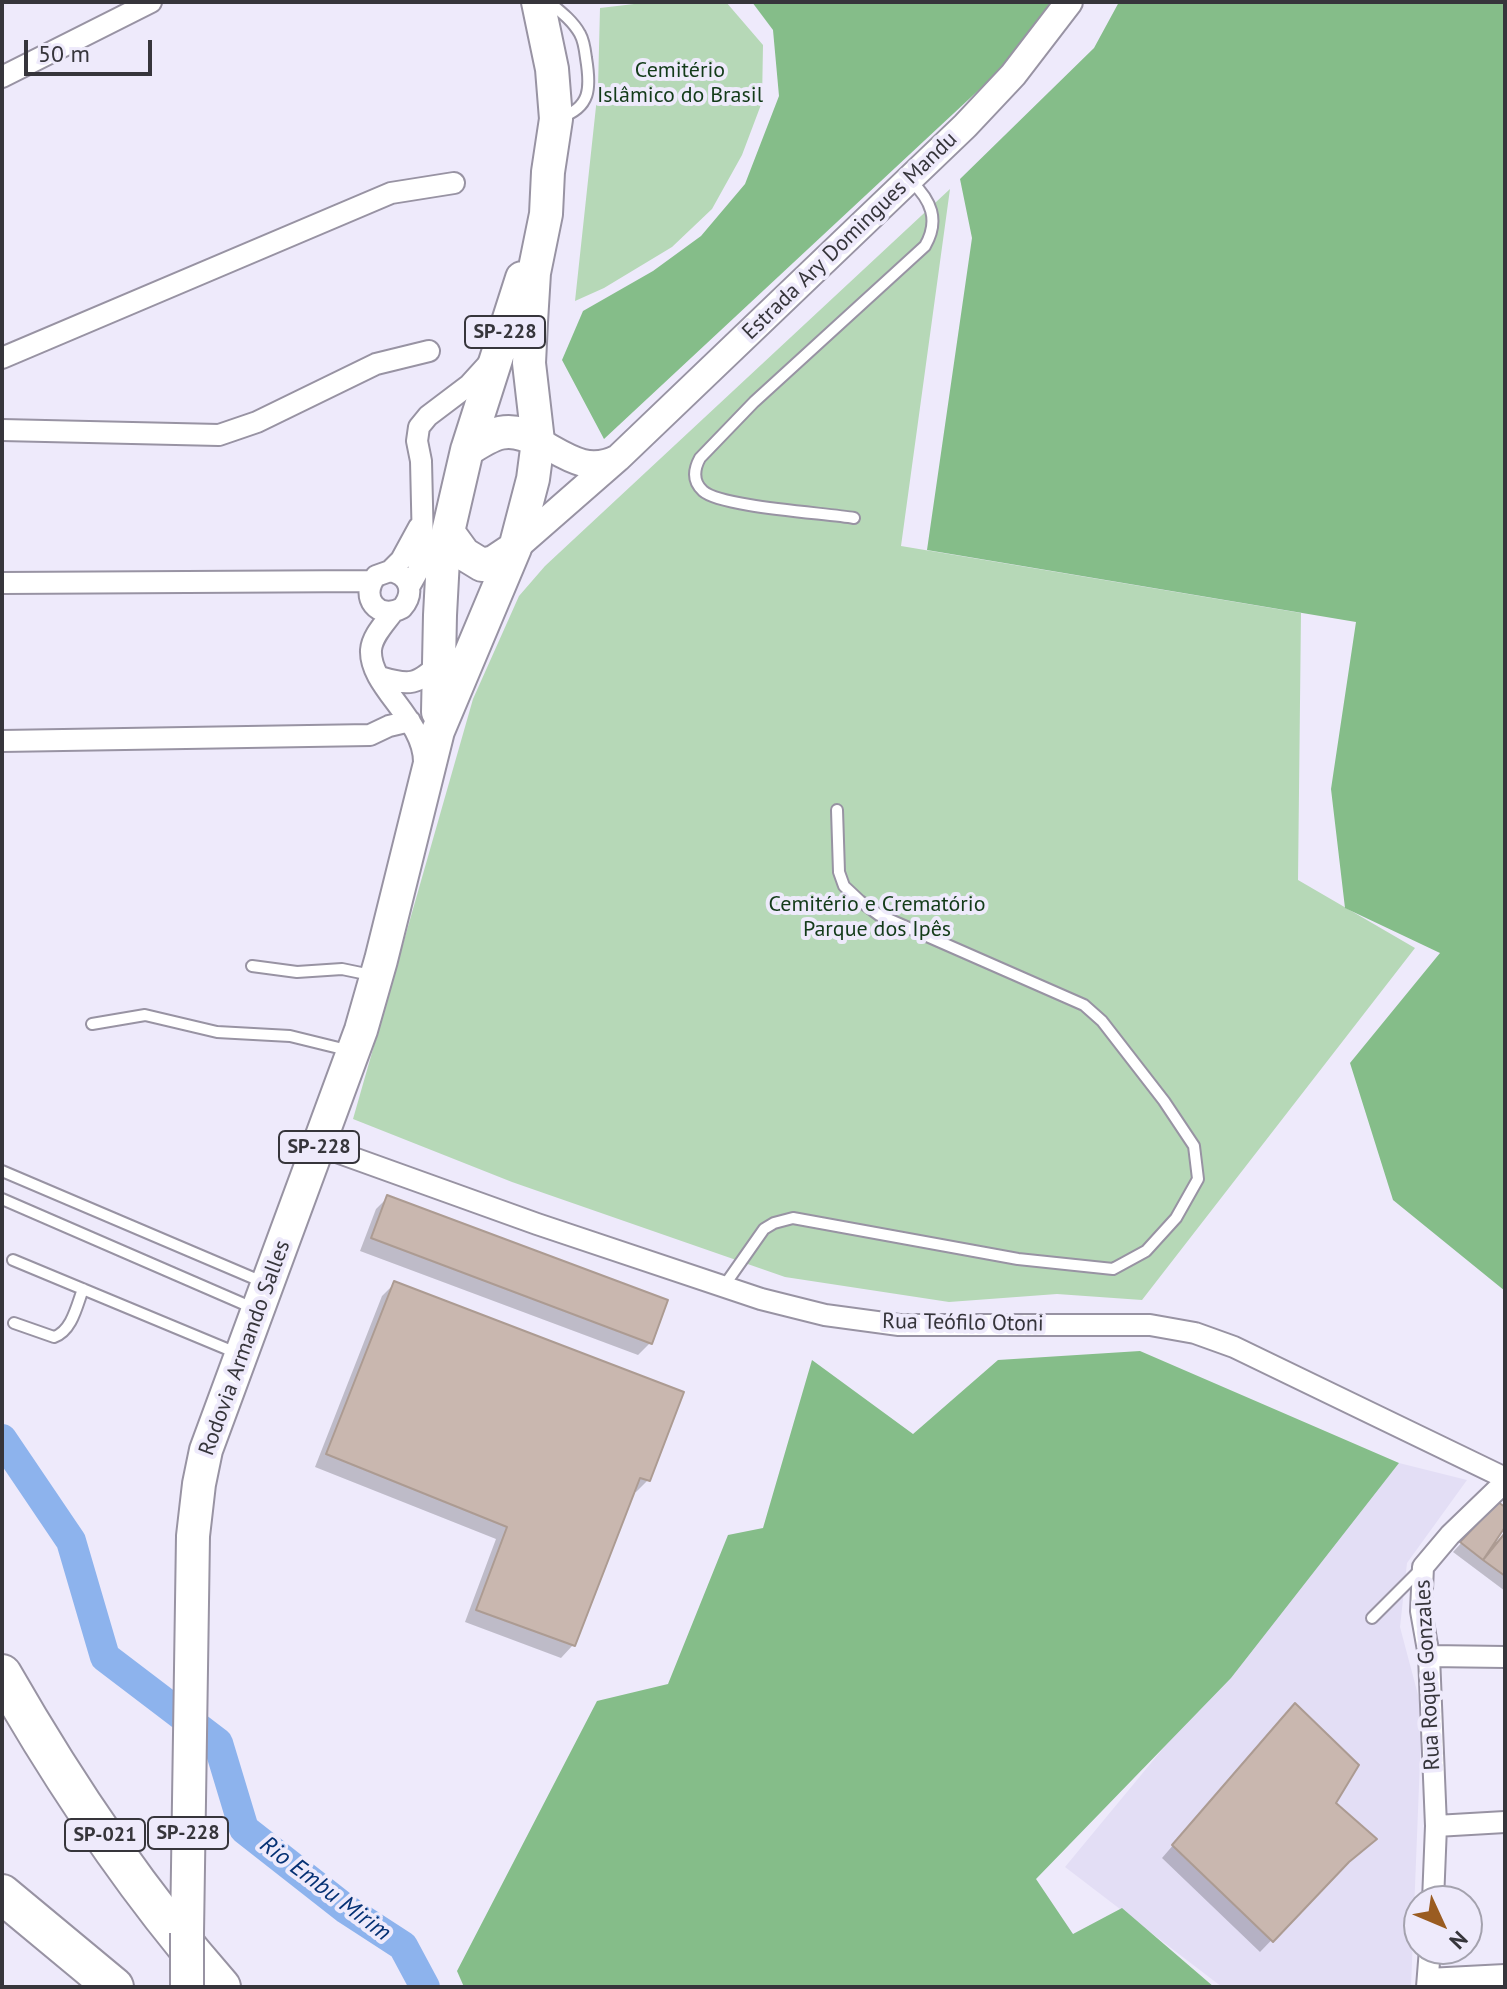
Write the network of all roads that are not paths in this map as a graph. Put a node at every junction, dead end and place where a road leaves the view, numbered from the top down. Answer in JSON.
{"nodes":[{"id":1,"x":151,"y":2,"type":"edge"},
{"id":2,"x":538,"y":2,"type":"edge"},
{"id":3,"x":549,"y":2,"type":"edge"},
{"id":4,"x":1069,"y":2,"type":"edge"},
{"id":5,"x":2,"y":77,"type":"edge"},
{"id":6,"x":556,"y":119,"type":"junction"},
{"id":7,"x":910,"y":180,"type":"junction"},
{"id":8,"x":454,"y":183,"type":"dead end"},
{"id":9,"x":546,"y":214,"type":"junction"},
{"id":10,"x":429,"y":351,"type":"dead end"},
{"id":11,"x":497,"y":354,"type":"junction"},
{"id":12,"x":2,"y":358,"type":"edge"},
{"id":13,"x":446,"y":404,"type":"junction"},
{"id":14,"x":2,"y":430,"type":"edge"},
{"id":15,"x":471,"y":436,"type":"junction"},
{"id":16,"x":538,"y":441,"type":"junction"},
{"id":17,"x":618,"y":458,"type":"junction"},
{"id":18,"x":854,"y":518,"type":"dead end"},
{"id":19,"x":434,"y":528,"type":"junction"},
{"id":20,"x":515,"y":548,"type":"junction"},
{"id":21,"x":390,"y":571,"type":"junction"},
{"id":22,"x":371,"y":581,"type":"junction"},
{"id":23,"x":2,"y":583,"type":"edge"},
{"id":24,"x":409,"y":587,"type":"junction"},
{"id":25,"x":384,"y":610,"type":"junction"},
{"id":26,"x":440,"y":663,"type":"junction"},
{"id":27,"x":380,"y":677,"type":"junction"},
{"id":28,"x":424,"y":726,"type":"junction"},
{"id":29,"x":370,"y":735,"type":"junction"},
{"id":30,"x":2,"y":741,"type":"edge"},
{"id":31,"x":837,"y":810,"type":"dead end"},
{"id":32,"x":252,"y":966,"type":"dead end"},
{"id":33,"x":376,"y":976,"type":"junction"},
{"id":34,"x":92,"y":1024,"type":"dead end"},
{"id":35,"x":353,"y":1051,"type":"junction"},
{"id":36,"x":320,"y":1146,"type":"junction"},
{"id":37,"x":2,"y":1171,"type":"edge"},
{"id":38,"x":2,"y":1199,"type":"edge"},
{"id":39,"x":13,"y":1260,"type":"dead end"},
{"id":40,"x":724,"y":1286,"type":"junction"},
{"id":41,"x":83,"y":1289,"type":"junction"},
{"id":42,"x":262,"y":1297,"type":"junction"},
{"id":43,"x":14,"y":1323,"type":"dead end"},
{"id":44,"x":240,"y":1355,"type":"junction"},
{"id":45,"x":1505,"y":1480,"type":"edge"},
{"id":46,"x":1423,"y":1567,"type":"junction"},
{"id":47,"x":1372,"y":1618,"type":"dead end"},
{"id":48,"x":1429,"y":1656,"type":"junction"},
{"id":49,"x":1505,"y":1657,"type":"edge"},
{"id":50,"x":2,"y":1674,"type":"edge"},
{"id":51,"x":1505,"y":1822,"type":"edge"},
{"id":52,"x":1436,"y":1826,"type":"junction"},
{"id":53,"x":1434,"y":1885,"type":"edge"},
{"id":54,"x":2,"y":1894,"type":"edge"},
{"id":55,"x":1505,"y":1975,"type":"edge"},
{"id":56,"x":1428,"y":1983,"type":"edge"},
{"id":57,"x":114,"y":1987,"type":"edge"},
{"id":58,"x":187,"y":1987,"type":"edge"},
{"id":59,"x":221,"y":1987,"type":"edge"}],
"edges":[{"from":1,"to":5,"type":"street"},
{"from":2,"to":6,"type":"main road","name":"Rodovia Armando Salles","number":"SP-228"},
{"from":3,"to":6,"type":"lane"},
{"from":4,"to":7,"type":"street","name":"Estrada Ary Domingues Mandu"},
{"from":6,"to":9,"type":"main road","name":"Rodovia Armando Salles","number":"SP-228"},
{"from":7,"to":17,"type":"street","name":"Estrada Ary Domingues Mandu"},
{"from":7,"to":18,"type":"lane"},
{"from":8,"to":12,"type":"street"},
{"from":9,"to":11,"type":"main road","name":"Rodovia Armando Salles","number":"SP-228"},
{"from":9,"to":16,"type":"main road","name":"Rodovia Armando Salles","number":"SP-228"},
{"from":10,"to":14,"type":"street"},
{"from":11,"to":13,"type":"street"},
{"from":11,"to":15,"type":"main road","name":"Rodovia Armando Salles","number":"SP-228"},
{"from":13,"to":15,"type":"street"},
{"from":13,"to":19,"type":"street"},
{"from":15,"to":16,"type":"main road"},
{"from":15,"to":19,"type":"main road","name":"Rodovia Armando Salles","number":"SP-228"},
{"from":16,"to":17,"type":"street"},
{"from":16,"to":20,"type":"main road","name":"Rodovia Armando Salles","number":"SP-228"},
{"from":17,"to":20,"type":"street","name":"Estrada Ary Domingues Mandu"},
{"from":19,"to":20,"type":"main road"},
{"from":19,"to":21,"type":"street"},
{"from":19,"to":24,"type":"street"},
{"from":19,"to":26,"type":"main road","name":"Rodovia Armando Salles","number":"SP-228"},
{"from":20,"to":28,"type":"main road","name":"Rodovia Armando Salles","number":"SP-228"},
{"from":21,"to":22,"type":"street"},
{"from":21,"to":24,"type":"street"},
{"from":22,"to":23,"type":"street"},
{"from":22,"to":25,"type":"street"},
{"from":24,"to":25,"type":"street"},
{"from":25,"to":27,"type":"street"},
{"from":26,"to":27,"type":"street"},
{"from":26,"to":28,"type":"main road","name":"Rodovia Armando Salles","number":"SP-228"},
{"from":27,"to":28,"type":"street"},
{"from":27,"to":29,"type":"street"},
{"from":28,"to":29,"type":"street"},
{"from":28,"to":33,"type":"main road","name":"Rodovia Armando Salles","number":"SP-228"},
{"from":29,"to":30,"type":"street"},
{"from":31,"to":40,"type":"lane"},
{"from":32,"to":33,"type":"lane"},
{"from":33,"to":35,"type":"main road","name":"Rodovia Armando Salles","number":"SP-228"},
{"from":34,"to":35,"type":"lane"},
{"from":35,"to":36,"type":"main road","name":"Rodovia Armando Salles","number":"SP-228"},
{"from":36,"to":40,"type":"street","name":"Rua Teófilo Otoni"},
{"from":36,"to":42,"type":"main road","name":"Rodovia Armando Salles","number":"SP-228"},
{"from":37,"to":42,"type":"lane"},
{"from":38,"to":42,"type":"lane"},
{"from":39,"to":41,"type":"lane"},
{"from":40,"to":45,"type":"street","name":"Rua Teófilo Otoni"},
{"from":41,"to":43,"type":"lane"},
{"from":41,"to":44,"type":"lane"},
{"from":42,"to":44,"type":"main road","name":"Rodovia Armando Salles","number":"SP-228"},
{"from":44,"to":58,"type":"main road","name":"Rodovia Armando Salles","number":"SP-228","bridge":true},
{"from":45,"to":46,"type":"street","name":"Rua Roque Gonzales"},
{"from":46,"to":47,"type":"lane"},
{"from":46,"to":48,"type":"street","name":"Rua Roque Gonzales"},
{"from":48,"to":49,"type":"street"},
{"from":48,"to":52,"type":"street","name":"Rua Roque Gonzales"},
{"from":50,"to":59,"type":"highway","number":"SP-021"},
{"from":51,"to":52,"type":"street"},
{"from":52,"to":53,"type":"street","name":"Rua Roque Gonzales"},
{"from":54,"to":57,"type":"highway"},
{"from":55,"to":56,"type":"street"}]}
